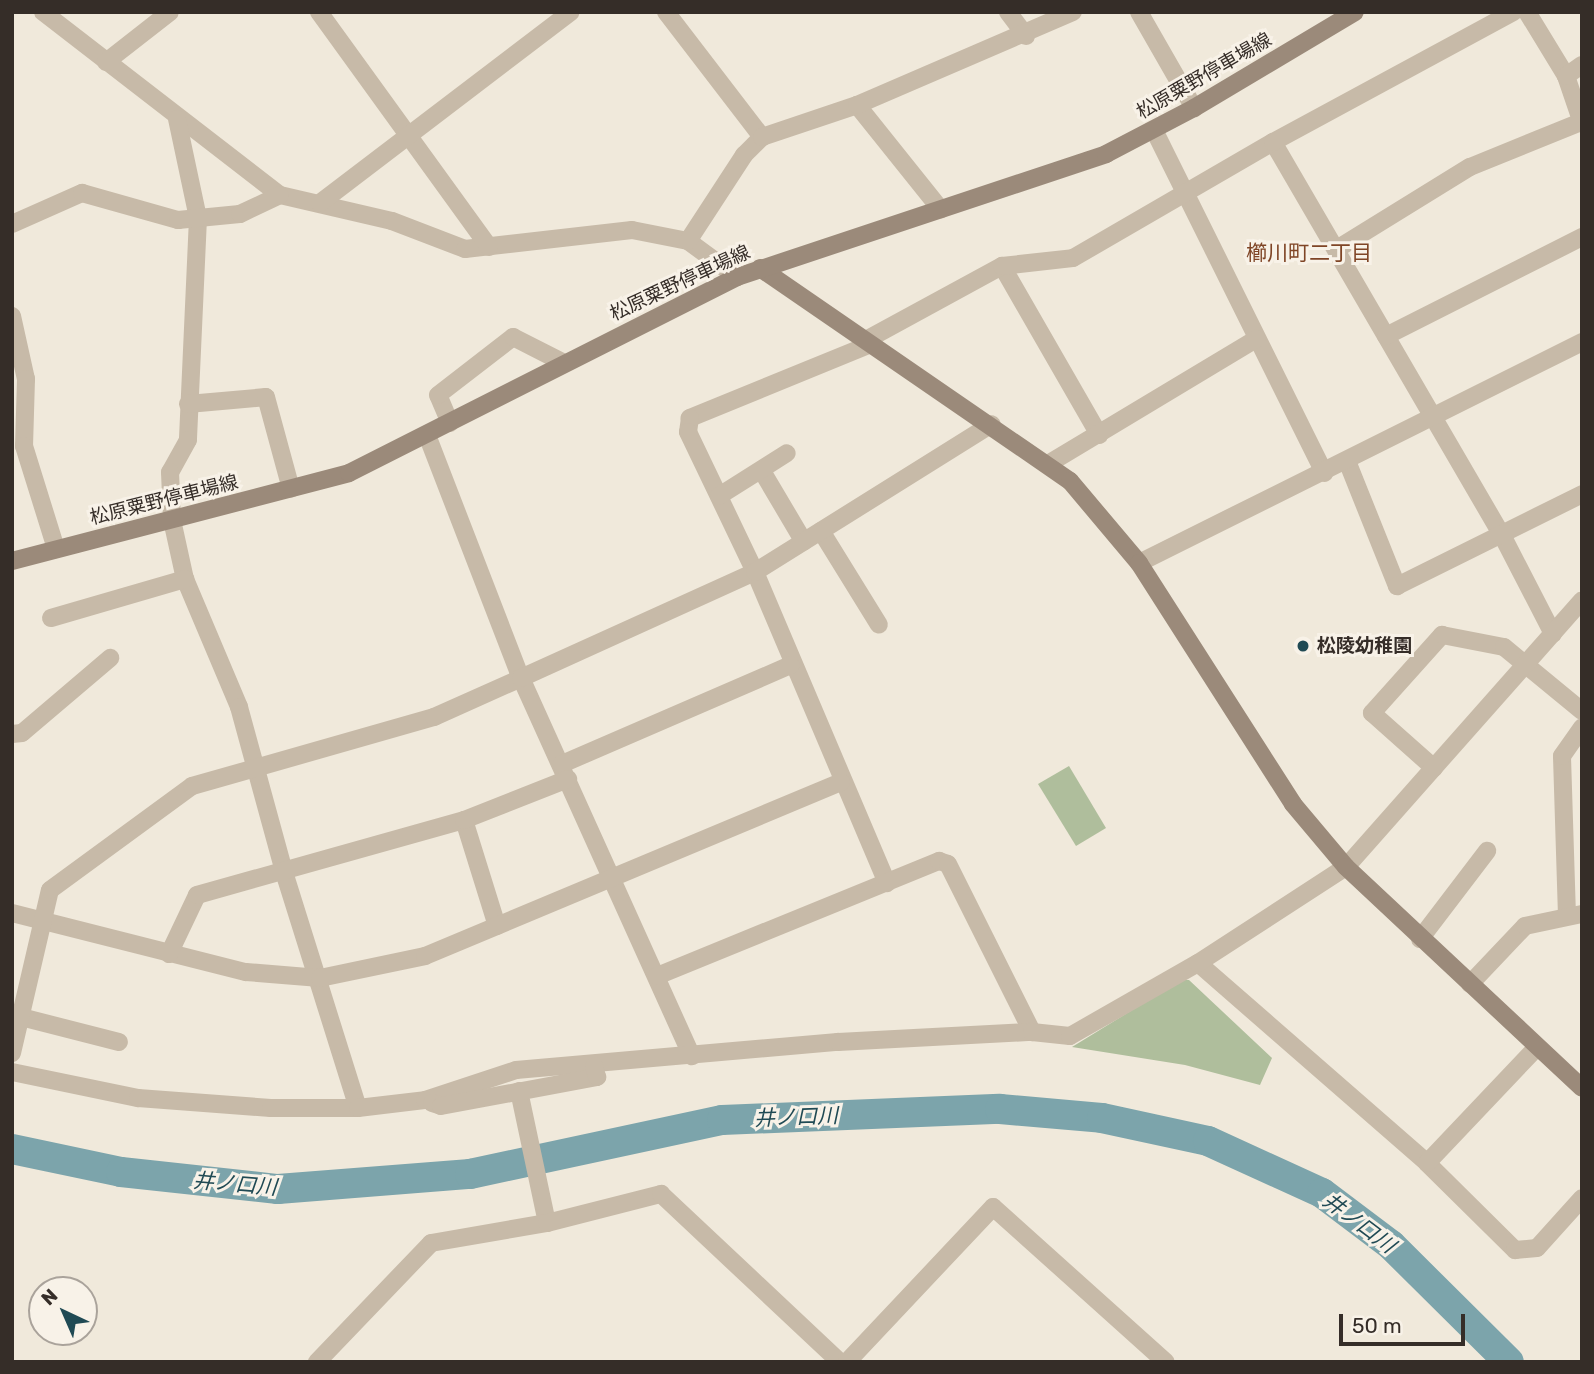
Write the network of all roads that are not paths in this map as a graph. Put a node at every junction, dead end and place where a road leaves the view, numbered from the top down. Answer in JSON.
{"nodes":[{"id":1,"x":43,"y":12,"type":"edge"},
{"id":2,"x":170,"y":12,"type":"edge"},
{"id":3,"x":319,"y":12,"type":"edge"},
{"id":4,"x":571,"y":12,"type":"edge"},
{"id":5,"x":667,"y":12,"type":"edge"},
{"id":6,"x":1008,"y":12,"type":"edge"},
{"id":7,"x":1073,"y":12,"type":"edge"},
{"id":8,"x":1139,"y":12,"type":"edge"},
{"id":9,"x":1355,"y":12,"type":"edge"},
{"id":10,"x":1513,"y":12,"type":"edge"},
{"id":11,"x":1527,"y":12,"type":"edge"},
{"id":12,"x":1026,"y":36,"type":"junction"},
{"id":13,"x":106,"y":62,"type":"junction"},
{"id":14,"x":1582,"y":65,"type":"edge"},
{"id":15,"x":1566,"y":76,"type":"junction"},
{"id":16,"x":857,"y":105,"type":"junction"},
{"id":17,"x":1194,"y":108,"type":"junction"},
{"id":18,"x":177,"y":119,"type":"junction"},
{"id":19,"x":1582,"y":123,"type":"edge"},
{"id":20,"x":1154,"y":130,"type":"junction"},
{"id":21,"x":408,"y":136,"type":"junction"},
{"id":22,"x":762,"y":137,"type":"junction"},
{"id":23,"x":1273,"y":142,"type":"junction"},
{"id":24,"x":279,"y":195,"type":"junction"},
{"id":25,"x":1183,"y":195,"type":"junction"},
{"id":26,"x":320,"y":203,"type":"junction"},
{"id":27,"x":941,"y":210,"type":"junction"},
{"id":28,"x":198,"y":218,"type":"junction"},
{"id":29,"x":12,"y":224,"type":"edge"},
{"id":30,"x":1582,"y":237,"type":"edge"},
{"id":31,"x":688,"y":241,"type":"junction"},
{"id":32,"x":489,"y":247,"type":"junction"},
{"id":33,"x":1337,"y":249,"type":"junction"},
{"id":34,"x":1002,"y":266,"type":"junction"},
{"id":35,"x":760,"y":268,"type":"junction"},
{"id":36,"x":737,"y":277,"type":"junction"},
{"id":37,"x":12,"y":317,"type":"edge"},
{"id":38,"x":1386,"y":335,"type":"junction"},
{"id":39,"x":1256,"y":339,"type":"junction"},
{"id":40,"x":868,"y":342,"type":"junction"},
{"id":41,"x":1582,"y":342,"type":"edge"},
{"id":42,"x":564,"y":362,"type":"junction"},
{"id":43,"x":188,"y":404,"type":"junction"},
{"id":44,"x":1435,"y":418,"type":"junction"},
{"id":45,"x":450,"y":423,"type":"junction"},
{"id":46,"x":992,"y":424,"type":"junction"},
{"id":47,"x":427,"y":435,"type":"junction"},
{"id":48,"x":1099,"y":435,"type":"junction"},
{"id":49,"x":786,"y":453,"type":"dead end"},
{"id":50,"x":1347,"y":461,"type":"junction"},
{"id":51,"x":1048,"y":464,"type":"junction"},
{"id":52,"x":762,"y":471,"type":"junction"},
{"id":53,"x":1324,"y":473,"type":"junction"},
{"id":54,"x":291,"y":489,"type":"junction"},
{"id":55,"x":1582,"y":494,"type":"edge"},
{"id":56,"x":719,"y":496,"type":"junction"},
{"id":57,"x":172,"y":520,"type":"junction"},
{"id":58,"x":821,"y":531,"type":"junction"},
{"id":59,"x":1503,"y":537,"type":"junction"},
{"id":60,"x":804,"y":542,"type":"junction"},
{"id":61,"x":56,"y":549,"type":"junction"},
{"id":62,"x":12,"y":561,"type":"edge"},
{"id":63,"x":1139,"y":563,"type":"junction"},
{"id":64,"x":755,"y":572,"type":"junction"},
{"id":65,"x":185,"y":579,"type":"junction"},
{"id":66,"x":1582,"y":600,"type":"edge"},
{"id":67,"x":51,"y":618,"type":"dead end"},
{"id":68,"x":879,"y":625,"type":"dead end"},
{"id":69,"x":1553,"y":634,"type":"junction"},
{"id":70,"x":110,"y":658,"type":"dead end"},
{"id":71,"x":1527,"y":664,"type":"junction"},
{"id":72,"x":791,"y":665,"type":"junction"},
{"id":73,"x":521,"y":678,"type":"junction"},
{"id":74,"x":1582,"y":711,"type":"edge"},
{"id":75,"x":1582,"y":727,"type":"edge"},
{"id":76,"x":12,"y":734,"type":"edge"},
{"id":77,"x":1434,"y":768,"type":"junction"},
{"id":78,"x":257,"y":769,"type":"junction"},
{"id":79,"x":565,"y":772,"type":"junction"},
{"id":80,"x":841,"y":782,"type":"junction"},
{"id":81,"x":464,"y":820,"type":"junction"},
{"id":82,"x":1487,"y":851,"type":"dead end"},
{"id":83,"x":1346,"y":867,"type":"junction"},
{"id":84,"x":284,"y":872,"type":"junction"},
{"id":85,"x":613,"y":877,"type":"junction"},
{"id":86,"x":887,"y":883,"type":"junction"},
{"id":87,"x":12,"y":913,"type":"edge"},
{"id":88,"x":1575,"y":915,"type":"edge"},
{"id":89,"x":41,"y":922,"type":"junction"},
{"id":90,"x":497,"y":926,"type":"junction"},
{"id":91,"x":1420,"y":939,"type":"junction"},
{"id":92,"x":169,"y":954,"type":"junction"},
{"id":93,"x":1198,"y":963,"type":"junction"},
{"id":94,"x":657,"y":976,"type":"junction"},
{"id":95,"x":320,"y":978,"type":"junction"},
{"id":96,"x":1470,"y":984,"type":"junction"},
{"id":97,"x":21,"y":1017,"type":"junction"},
{"id":98,"x":1032,"y":1032,"type":"junction"},
{"id":99,"x":120,"y":1042,"type":"dead end"},
{"id":100,"x":1538,"y":1047,"type":"junction"},
{"id":101,"x":12,"y":1053,"type":"edge"},
{"id":102,"x":692,"y":1056,"type":"junction"},
{"id":103,"x":594,"y":1066,"type":"junction"},
{"id":104,"x":12,"y":1072,"type":"edge"},
{"id":105,"x":1582,"y":1088,"type":"edge"},
{"id":106,"x":520,"y":1097,"type":"junction"},
{"id":107,"x":425,"y":1100,"type":"junction"},
{"id":108,"x":358,"y":1108,"type":"junction"},
{"id":109,"x":1427,"y":1163,"type":"junction"},
{"id":110,"x":1582,"y":1198,"type":"edge"},
{"id":111,"x":544,"y":1215,"type":"junction"},
{"id":112,"x":317,"y":1362,"type":"edge"},
{"id":113,"x":841,"y":1362,"type":"edge"},
{"id":114,"x":847,"y":1362,"type":"edge"},
{"id":115,"x":1166,"y":1362,"type":"edge"}],
"edges":[{"from":1,"to":13,"type":"street"},
{"from":2,"to":13,"type":"street"},
{"from":3,"to":21,"type":"street"},
{"from":4,"to":21,"type":"street"},
{"from":5,"to":22,"type":"street"},
{"from":6,"to":12,"type":"street"},
{"from":7,"to":12,"type":"street"},
{"from":8,"to":17,"type":"street"},
{"from":9,"to":17,"type":"main road","name":"松原粟野停車場線"},
{"from":10,"to":23,"type":"street"},
{"from":11,"to":15,"type":"street"},
{"from":12,"to":16,"type":"street"},
{"from":13,"to":18,"type":"street"},
{"from":14,"to":15,"type":"street"},
{"from":15,"to":19,"type":"street"},
{"from":16,"to":22,"type":"street"},
{"from":16,"to":27,"type":"street"},
{"from":17,"to":20,"type":"main road","name":"松原粟野停車場線"},
{"from":18,"to":24,"type":"street"},
{"from":18,"to":28,"type":"street"},
{"from":19,"to":33,"type":"street"},
{"from":20,"to":25,"type":"street"},
{"from":20,"to":27,"type":"main road","name":"松原粟野停車場線"},
{"from":21,"to":26,"type":"street"},
{"from":21,"to":32,"type":"street"},
{"from":22,"to":31,"type":"street"},
{"from":23,"to":25,"type":"street"},
{"from":23,"to":33,"type":"street"},
{"from":24,"to":26,"type":"street"},
{"from":24,"to":28,"type":"street"},
{"from":25,"to":34,"type":"street"},
{"from":25,"to":39,"type":"street"},
{"from":26,"to":32,"type":"street"},
{"from":27,"to":35,"type":"main road","name":"松原粟野停車場線"},
{"from":28,"to":29,"type":"street"},
{"from":28,"to":43,"type":"street"},
{"from":30,"to":38,"type":"street"},
{"from":31,"to":32,"type":"street"},
{"from":31,"to":36,"type":"street"},
{"from":33,"to":38,"type":"street"},
{"from":34,"to":40,"type":"street"},
{"from":34,"to":48,"type":"street"},
{"from":35,"to":36,"type":"main road","name":"松原粟野停車場線"},
{"from":35,"to":40,"type":"main road"},
{"from":36,"to":42,"type":"main road","name":"松原粟野停車場線"},
{"from":37,"to":61,"type":"street"},
{"from":38,"to":44,"type":"street"},
{"from":39,"to":48,"type":"street"},
{"from":39,"to":53,"type":"street"},
{"from":40,"to":46,"type":"main road"},
{"from":40,"to":56,"type":"street"},
{"from":41,"to":44,"type":"street"},
{"from":42,"to":45,"type":"main road","name":"松原粟野停車場線"},
{"from":42,"to":45,"type":"street"},
{"from":43,"to":54,"type":"street"},
{"from":43,"to":57,"type":"street"},
{"from":44,"to":50,"type":"street"},
{"from":44,"to":59,"type":"street"},
{"from":45,"to":47,"type":"main road","name":"松原粟野停車場線"},
{"from":46,"to":51,"type":"main road"},
{"from":46,"to":58,"type":"street"},
{"from":47,"to":54,"type":"main road","name":"松原粟野停車場線"},
{"from":47,"to":73,"type":"street"},
{"from":48,"to":51,"type":"street"},
{"from":49,"to":52,"type":"street"},
{"from":50,"to":53,"type":"street"},
{"from":50,"to":59,"type":"street"},
{"from":51,"to":63,"type":"main road"},
{"from":52,"to":56,"type":"street"},
{"from":52,"to":60,"type":"street"},
{"from":53,"to":63,"type":"street"},
{"from":54,"to":57,"type":"main road","name":"松原粟野停車場線"},
{"from":55,"to":59,"type":"street"},
{"from":56,"to":64,"type":"street"},
{"from":57,"to":61,"type":"main road","name":"松原粟野停車場線"},
{"from":57,"to":65,"type":"street"},
{"from":58,"to":60,"type":"street"},
{"from":58,"to":68,"type":"street"},
{"from":59,"to":69,"type":"street"},
{"from":60,"to":64,"type":"street"},
{"from":61,"to":62,"type":"main road","name":"松原粟野停車場線"},
{"from":63,"to":83,"type":"main road"},
{"from":64,"to":72,"type":"street"},
{"from":64,"to":73,"type":"street"},
{"from":65,"to":67,"type":"street"},
{"from":65,"to":78,"type":"street"},
{"from":66,"to":69,"type":"street"},
{"from":69,"to":71,"type":"street"},
{"from":70,"to":76,"type":"street"},
{"from":71,"to":74,"type":"street"},
{"from":71,"to":77,"type":"street"},
{"from":71,"to":77,"type":"street"},
{"from":72,"to":79,"type":"street"},
{"from":72,"to":80,"type":"street"},
{"from":73,"to":78,"type":"street"},
{"from":73,"to":79,"type":"street"},
{"from":75,"to":88,"type":"street"},
{"from":77,"to":83,"type":"street"},
{"from":78,"to":84,"type":"street"},
{"from":78,"to":89,"type":"street"},
{"from":79,"to":81,"type":"street"},
{"from":79,"to":85,"type":"street"},
{"from":80,"to":85,"type":"street"},
{"from":80,"to":86,"type":"street"},
{"from":81,"to":84,"type":"street"},
{"from":81,"to":90,"type":"street"},
{"from":82,"to":91,"type":"street"},
{"from":83,"to":91,"type":"main road"},
{"from":83,"to":93,"type":"street"},
{"from":84,"to":92,"type":"street"},
{"from":84,"to":95,"type":"street"},
{"from":85,"to":90,"type":"street"},
{"from":85,"to":94,"type":"street"},
{"from":86,"to":94,"type":"street"},
{"from":86,"to":98,"type":"street"},
{"from":87,"to":89,"type":"street"},
{"from":88,"to":96,"type":"street"},
{"from":89,"to":92,"type":"street"},
{"from":89,"to":97,"type":"street"},
{"from":90,"to":95,"type":"street"},
{"from":91,"to":96,"type":"main road"},
{"from":92,"to":95,"type":"street"},
{"from":93,"to":98,"type":"street"},
{"from":93,"to":109,"type":"street"},
{"from":94,"to":102,"type":"street"},
{"from":95,"to":108,"type":"street"},
{"from":96,"to":100,"type":"main road"},
{"from":97,"to":99,"type":"street"},
{"from":97,"to":101,"type":"street"},
{"from":98,"to":102,"type":"street"},
{"from":100,"to":105,"type":"main road"},
{"from":100,"to":109,"type":"street"},
{"from":102,"to":103,"type":"street"},
{"from":103,"to":106,"type":"street"},
{"from":103,"to":107,"type":"street"},
{"from":104,"to":108,"type":"street"},
{"from":106,"to":107,"type":"street"},
{"from":106,"to":111,"type":"street"},
{"from":107,"to":108,"type":"street"},
{"from":109,"to":110,"type":"street"},
{"from":111,"to":112,"type":"street"},
{"from":111,"to":113,"type":"street"},
{"from":114,"to":115,"type":"street"}]}
